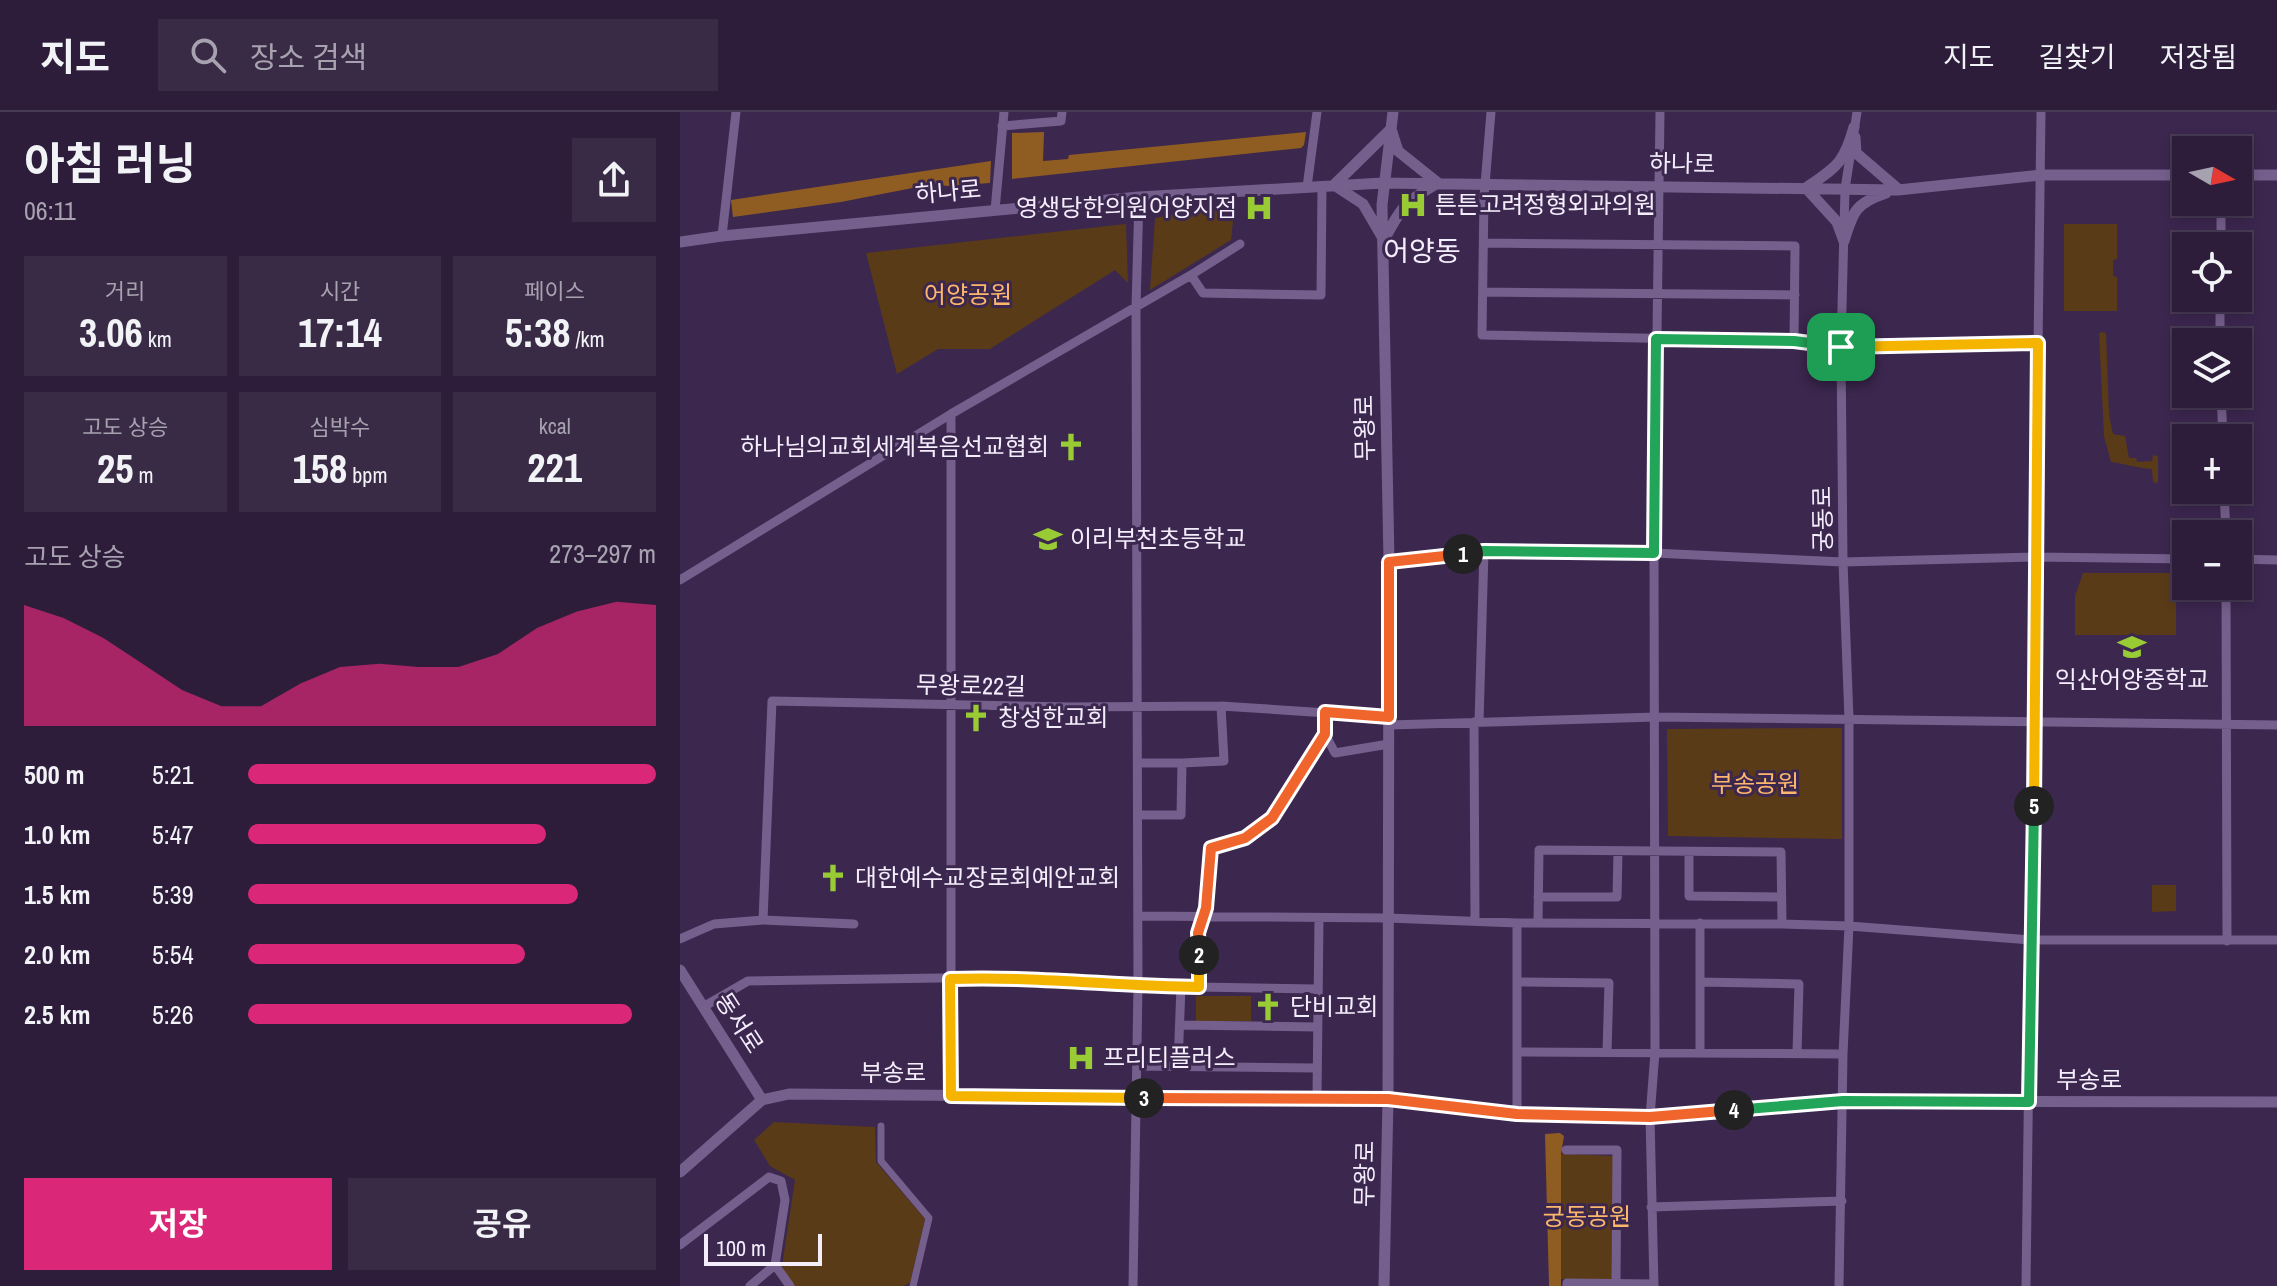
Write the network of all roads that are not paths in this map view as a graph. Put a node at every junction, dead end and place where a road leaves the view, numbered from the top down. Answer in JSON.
{"nodes":[{"id":1,"x":736,"y":112,"type":"edge"},
{"id":2,"x":1004,"y":112,"type":"edge"},
{"id":3,"x":1062,"y":112,"type":"edge"},
{"id":4,"x":1317,"y":112,"type":"edge"},
{"id":5,"x":1393,"y":112,"type":"edge"},
{"id":6,"x":1491,"y":112,"type":"edge"},
{"id":7,"x":1660,"y":112,"type":"edge"},
{"id":8,"x":1857,"y":112,"type":"edge"},
{"id":9,"x":2041,"y":112,"type":"edge"},
{"id":10,"x":1002,"y":126,"type":"junction"},
{"id":11,"x":1854,"y":127,"type":"junction"},
{"id":12,"x":1391,"y":129,"type":"junction"},
{"id":13,"x":2041,"y":175,"type":"junction"},
{"id":14,"x":2172,"y":175,"type":"edge"},
{"id":15,"x":2252,"y":175,"type":"edge"},
{"id":16,"x":2277,"y":175,"type":"edge"},
{"id":17,"x":1383,"y":183,"type":"junction"},
{"id":18,"x":1438,"y":183,"type":"junction"},
{"id":19,"x":1485,"y":183,"type":"junction"},
{"id":20,"x":1657,"y":185,"type":"junction"},
{"id":21,"x":1328,"y":186,"type":"junction"},
{"id":22,"x":1307,"y":187,"type":"junction"},
{"id":23,"x":1806,"y":188,"type":"junction"},
{"id":24,"x":1845,"y":189,"type":"junction"},
{"id":25,"x":1898,"y":190,"type":"junction"},
{"id":26,"x":1139,"y":197,"type":"junction"},
{"id":27,"x":995,"y":210,"type":"junction"},
{"id":28,"x":722,"y":236,"type":"junction"},
{"id":29,"x":1384,"y":240,"type":"junction"},
{"id":30,"x":1844,"y":241,"type":"junction"},
{"id":31,"x":680,"y":242,"type":"edge"},
{"id":32,"x":1484,"y":243,"type":"junction"},
{"id":33,"x":1240,"y":244,"type":"dead end"},
{"id":34,"x":1656,"y":244,"type":"junction"},
{"id":35,"x":1191,"y":275,"type":"junction"},
{"id":36,"x":1484,"y":292,"type":"junction"},
{"id":37,"x":1656,"y":294,"type":"junction"},
{"id":38,"x":1795,"y":295,"type":"junction"},
{"id":39,"x":1136,"y":307,"type":"junction"},
{"id":40,"x":1656,"y":339,"type":"junction"},
{"id":41,"x":1794,"y":341,"type":"junction"},
{"id":42,"x":2038,"y":343,"type":"junction"},
{"id":43,"x":1841,"y":347,"type":"junction"},
{"id":44,"x":951,"y":414,"type":"junction"},
{"id":45,"x":1484,"y":551,"type":"junction"},
{"id":46,"x":1654,"y":553,"type":"junction"},
{"id":47,"x":2037,"y":557,"type":"junction"},
{"id":48,"x":2172,"y":559,"type":"edge"},
{"id":49,"x":2252,"y":559,"type":"edge"},
{"id":50,"x":2277,"y":560,"type":"edge"},
{"id":51,"x":1389,"y":562,"type":"junction"},
{"id":52,"x":1843,"y":562,"type":"junction"},
{"id":53,"x":680,"y":580,"type":"edge"},
{"id":54,"x":2226,"y":600,"type":"edge"},
{"id":55,"x":952,"y":706,"type":"junction"},
{"id":56,"x":1136,"y":706,"type":"junction"},
{"id":57,"x":1221,"y":706,"type":"junction"},
{"id":58,"x":1325,"y":712,"type":"junction"},
{"id":59,"x":1656,"y":717,"type":"junction"},
{"id":60,"x":1849,"y":719,"type":"junction"},
{"id":61,"x":1389,"y":721,"type":"junction"},
{"id":62,"x":2035,"y":721,"type":"junction"},
{"id":63,"x":1476,"y":722,"type":"junction"},
{"id":64,"x":2226,"y":723,"type":"junction"},
{"id":65,"x":2277,"y":725,"type":"edge"},
{"id":66,"x":1325,"y":734,"type":"junction"},
{"id":67,"x":1389,"y":744,"type":"junction"},
{"id":68,"x":1138,"y":763,"type":"junction"},
{"id":69,"x":1182,"y":763,"type":"junction"},
{"id":70,"x":1138,"y":815,"type":"junction"},
{"id":71,"x":1618,"y":851,"type":"junction"},
{"id":72,"x":1656,"y":852,"type":"junction"},
{"id":73,"x":1689,"y":852,"type":"junction"},
{"id":74,"x":1538,"y":897,"type":"junction"},
{"id":75,"x":1781,"y":897,"type":"junction"},
{"id":76,"x":1138,"y":916,"type":"junction"},
{"id":77,"x":1203,"y":917,"type":"junction"},
{"id":78,"x":1319,"y":918,"type":"junction"},
{"id":79,"x":1388,"y":918,"type":"junction"},
{"id":80,"x":763,"y":920,"type":"junction"},
{"id":81,"x":1475,"y":921,"type":"junction"},
{"id":82,"x":1538,"y":922,"type":"junction"},
{"id":83,"x":1517,"y":923,"type":"junction"},
{"id":84,"x":1655,"y":923,"type":"junction"},
{"id":85,"x":1700,"y":923,"type":"junction"},
{"id":86,"x":854,"y":924,"type":"dead end"},
{"id":87,"x":1782,"y":924,"type":"junction"},
{"id":88,"x":1849,"y":926,"type":"junction"},
{"id":89,"x":680,"y":939,"type":"edge"},
{"id":90,"x":2031,"y":940,"type":"junction"},
{"id":91,"x":2277,"y":940,"type":"edge"},
{"id":92,"x":2227,"y":941,"type":"junction"},
{"id":93,"x":680,"y":970,"type":"edge"},
{"id":94,"x":950,"y":979,"type":"junction"},
{"id":95,"x":1517,"y":982,"type":"junction"},
{"id":96,"x":1701,"y":982,"type":"junction"},
{"id":97,"x":1138,"y":986,"type":"junction"},
{"id":98,"x":1181,"y":986,"type":"junction"},
{"id":99,"x":1199,"y":987,"type":"junction"},
{"id":100,"x":1317,"y":989,"type":"junction"},
{"id":101,"x":703,"y":1007,"type":"junction"},
{"id":102,"x":1180,"y":1025,"type":"junction"},
{"id":103,"x":1317,"y":1027,"type":"junction"},
{"id":104,"x":1517,"y":1052,"type":"junction"},
{"id":105,"x":1607,"y":1052,"type":"junction"},
{"id":106,"x":1655,"y":1052,"type":"junction"},
{"id":107,"x":1700,"y":1053,"type":"junction"},
{"id":108,"x":1797,"y":1053,"type":"junction"},
{"id":109,"x":1843,"y":1054,"type":"junction"},
{"id":110,"x":1178,"y":1065,"type":"junction"},
{"id":111,"x":1137,"y":1066,"type":"junction"},
{"id":112,"x":1315,"y":1068,"type":"junction"},
{"id":113,"x":951,"y":1096,"type":"junction"},
{"id":114,"x":1136,"y":1098,"type":"junction"},
{"id":115,"x":1317,"y":1098,"type":"junction"},
{"id":116,"x":1388,"y":1099,"type":"junction"},
{"id":117,"x":762,"y":1100,"type":"junction"},
{"id":118,"x":1843,"y":1101,"type":"junction"},
{"id":119,"x":2029,"y":1102,"type":"junction"},
{"id":120,"x":2277,"y":1102,"type":"edge"},
{"id":121,"x":1517,"y":1114,"type":"junction"},
{"id":122,"x":1650,"y":1117,"type":"junction"},
{"id":123,"x":881,"y":1126,"type":"dead end"},
{"id":124,"x":1566,"y":1150,"type":"dead end"},
{"id":125,"x":680,"y":1172,"type":"edge"},
{"id":126,"x":1842,"y":1201,"type":"junction"},
{"id":127,"x":1651,"y":1207,"type":"junction"},
{"id":128,"x":680,"y":1245,"type":"edge"},
{"id":129,"x":775,"y":1265,"type":"junction"},
{"id":130,"x":1616,"y":1285,"type":"edge"},
{"id":131,"x":1654,"y":1285,"type":"edge"},
{"id":132,"x":750,"y":1286,"type":"edge"},
{"id":133,"x":790,"y":1286,"type":"edge"},
{"id":134,"x":913,"y":1286,"type":"edge"},
{"id":135,"x":1133,"y":1286,"type":"edge"},
{"id":136,"x":1384,"y":1286,"type":"edge"},
{"id":137,"x":1567,"y":1286,"type":"edge"},
{"id":138,"x":1839,"y":1286,"type":"edge"},
{"id":139,"x":2026,"y":1286,"type":"edge"}],
"edges":[{"from":1,"to":28,"type":"street"},
{"from":2,"to":10,"type":"street"},
{"from":3,"to":10,"type":"street"},
{"from":4,"to":22,"type":"street"},
{"from":5,"to":12,"type":"street","name":"무왕로"},
{"from":6,"to":19,"type":"street"},
{"from":7,"to":20,"type":"street"},
{"from":8,"to":11,"type":"street","name":"궁동로"},
{"from":9,"to":13,"type":"street"},
{"from":10,"to":27,"type":"street"},
{"from":11,"to":23,"type":"street"},
{"from":11,"to":24,"type":"street","name":"궁동로"},
{"from":11,"to":25,"type":"street"},
{"from":12,"to":17,"type":"street","name":"무왕로"},
{"from":12,"to":18,"type":"street"},
{"from":12,"to":21,"type":"street"},
{"from":13,"to":14,"type":"street","name":"하나로"},
{"from":13,"to":25,"type":"street","name":"하나로"},
{"from":13,"to":42,"type":"street"},
{"from":15,"to":16,"type":"street"},
{"from":17,"to":18,"type":"street","name":"하나로"},
{"from":17,"to":21,"type":"street","name":"하나로"},
{"from":17,"to":29,"type":"street","name":"무왕로"},
{"from":18,"to":19,"type":"street","name":"하나로"},
{"from":18,"to":29,"type":"street"},
{"from":19,"to":20,"type":"street","name":"하나로"},
{"from":19,"to":32,"type":"street"},
{"from":20,"to":23,"type":"street","name":"하나로"},
{"from":20,"to":34,"type":"street"},
{"from":21,"to":22,"type":"street","name":"하나로"},
{"from":21,"to":29,"type":"street"},
{"from":21,"to":35,"type":"street"},
{"from":22,"to":26,"type":"street","name":"하나로"},
{"from":23,"to":24,"type":"street","name":"하나로"},
{"from":23,"to":30,"type":"street"},
{"from":24,"to":25,"type":"street","name":"하나로"},
{"from":24,"to":30,"type":"street","name":"궁동로"},
{"from":25,"to":30,"type":"street"},
{"from":26,"to":27,"type":"street","name":"하나로"},
{"from":26,"to":39,"type":"street"},
{"from":27,"to":28,"type":"street","name":"하나로"},
{"from":28,"to":31,"type":"street","name":"하나로"},
{"from":29,"to":51,"type":"street","name":"무왕로"},
{"from":30,"to":43,"type":"street","name":"궁동로"},
{"from":32,"to":34,"type":"street"},
{"from":32,"to":36,"type":"street"},
{"from":33,"to":35,"type":"street"},
{"from":34,"to":37,"type":"street"},
{"from":34,"to":38,"type":"street"},
{"from":35,"to":39,"type":"street"},
{"from":36,"to":37,"type":"street"},
{"from":36,"to":40,"type":"street"},
{"from":37,"to":38,"type":"street"},
{"from":37,"to":40,"type":"street"},
{"from":38,"to":41,"type":"street"},
{"from":39,"to":44,"type":"street"},
{"from":39,"to":56,"type":"street"},
{"from":40,"to":41,"type":"street"},
{"from":40,"to":46,"type":"street"},
{"from":41,"to":43,"type":"street"},
{"from":42,"to":43,"type":"street"},
{"from":42,"to":47,"type":"street"},
{"from":43,"to":52,"type":"street","name":"궁동로"},
{"from":44,"to":53,"type":"street"},
{"from":44,"to":55,"type":"street"},
{"from":45,"to":46,"type":"street"},
{"from":45,"to":51,"type":"street"},
{"from":45,"to":63,"type":"street"},
{"from":46,"to":52,"type":"street"},
{"from":46,"to":59,"type":"street"},
{"from":47,"to":48,"type":"street"},
{"from":47,"to":52,"type":"street"},
{"from":47,"to":62,"type":"street"},
{"from":49,"to":50,"type":"street"},
{"from":51,"to":61,"type":"street","name":"무왕로"},
{"from":52,"to":60,"type":"street","name":"궁동로"},
{"from":54,"to":64,"type":"street"},
{"from":55,"to":56,"type":"street","name":"무왕로22길"},
{"from":55,"to":80,"type":"street","name":"무왕로22길"},
{"from":55,"to":94,"type":"street"},
{"from":56,"to":57,"type":"street","name":"무왕로22길"},
{"from":56,"to":68,"type":"street"},
{"from":57,"to":58,"type":"street","name":"무왕로22길"},
{"from":57,"to":69,"type":"street"},
{"from":58,"to":61,"type":"street","name":"무왕로22길"},
{"from":58,"to":66,"type":"street"},
{"from":59,"to":60,"type":"street","name":"무왕로22길"},
{"from":59,"to":63,"type":"street","name":"무왕로22길"},
{"from":59,"to":72,"type":"street"},
{"from":60,"to":62,"type":"street","name":"무왕로22길"},
{"from":60,"to":88,"type":"street","name":"궁동로"},
{"from":61,"to":63,"type":"street","name":"무왕로22길"},
{"from":61,"to":67,"type":"street","name":"무왕로"},
{"from":62,"to":64,"type":"street","name":"무왕로22길"},
{"from":62,"to":90,"type":"street"},
{"from":63,"to":81,"type":"street"},
{"from":64,"to":65,"type":"street","name":"무왕로22길"},
{"from":64,"to":92,"type":"street"},
{"from":66,"to":67,"type":"street"},
{"from":66,"to":77,"type":"street"},
{"from":67,"to":79,"type":"street","name":"무왕로"},
{"from":68,"to":69,"type":"street"},
{"from":68,"to":70,"type":"street"},
{"from":69,"to":70,"type":"street"},
{"from":70,"to":76,"type":"street"},
{"from":71,"to":72,"type":"street"},
{"from":71,"to":74,"type":"street"},
{"from":71,"to":74,"type":"street"},
{"from":72,"to":73,"type":"street"},
{"from":72,"to":84,"type":"street"},
{"from":73,"to":75,"type":"street"},
{"from":73,"to":75,"type":"street"},
{"from":74,"to":82,"type":"street"},
{"from":75,"to":87,"type":"street"},
{"from":76,"to":77,"type":"street"},
{"from":76,"to":97,"type":"street"},
{"from":77,"to":78,"type":"street"},
{"from":77,"to":99,"type":"street"},
{"from":78,"to":79,"type":"street"},
{"from":78,"to":100,"type":"street"},
{"from":79,"to":81,"type":"street"},
{"from":79,"to":116,"type":"street","name":"무왕로"},
{"from":80,"to":86,"type":"street"},
{"from":80,"to":89,"type":"street"},
{"from":81,"to":83,"type":"street"},
{"from":82,"to":83,"type":"street"},
{"from":82,"to":84,"type":"street"},
{"from":83,"to":95,"type":"street"},
{"from":84,"to":85,"type":"street"},
{"from":84,"to":106,"type":"street"},
{"from":85,"to":87,"type":"street"},
{"from":85,"to":96,"type":"street"},
{"from":87,"to":88,"type":"street"},
{"from":88,"to":90,"type":"street"},
{"from":88,"to":109,"type":"street","name":"궁동로"},
{"from":90,"to":92,"type":"street"},
{"from":90,"to":119,"type":"street"},
{"from":91,"to":92,"type":"street"},
{"from":93,"to":101,"type":"street","name":"동서로"},
{"from":94,"to":97,"type":"street"},
{"from":94,"to":101,"type":"street"},
{"from":94,"to":113,"type":"street"},
{"from":95,"to":104,"type":"street"},
{"from":95,"to":105,"type":"street"},
{"from":96,"to":107,"type":"street"},
{"from":96,"to":108,"type":"street"},
{"from":97,"to":98,"type":"street"},
{"from":97,"to":111,"type":"street"},
{"from":98,"to":99,"type":"street"},
{"from":98,"to":102,"type":"street"},
{"from":99,"to":100,"type":"street"},
{"from":100,"to":103,"type":"street"},
{"from":101,"to":117,"type":"street","name":"동서로"},
{"from":102,"to":103,"type":"street"},
{"from":102,"to":110,"type":"street"},
{"from":103,"to":112,"type":"street"},
{"from":104,"to":105,"type":"street"},
{"from":104,"to":121,"type":"street"},
{"from":105,"to":106,"type":"street"},
{"from":106,"to":107,"type":"street"},
{"from":106,"to":122,"type":"street"},
{"from":107,"to":108,"type":"street"},
{"from":108,"to":109,"type":"street"},
{"from":109,"to":118,"type":"street","name":"궁동로"},
{"from":110,"to":111,"type":"street"},
{"from":110,"to":112,"type":"street"},
{"from":111,"to":114,"type":"street"},
{"from":112,"to":115,"type":"street"},
{"from":113,"to":114,"type":"street","name":"부송로"},
{"from":113,"to":117,"type":"street","name":"부송로"},
{"from":114,"to":115,"type":"street","name":"부송로"},
{"from":114,"to":135,"type":"street"},
{"from":115,"to":116,"type":"street","name":"부송로"},
{"from":116,"to":121,"type":"street","name":"부송로"},
{"from":116,"to":136,"type":"street","name":"무왕로"},
{"from":117,"to":125,"type":"street"},
{"from":118,"to":119,"type":"street","name":"부송로"},
{"from":118,"to":122,"type":"street","name":"부송로"},
{"from":118,"to":126,"type":"street","name":"궁동로"},
{"from":119,"to":120,"type":"street","name":"부송로"},
{"from":119,"to":139,"type":"street"},
{"from":121,"to":122,"type":"street","name":"부송로"},
{"from":122,"to":127,"type":"street"},
{"from":123,"to":134,"type":"street"},
{"from":124,"to":130,"type":"street"},
{"from":126,"to":127,"type":"street"},
{"from":126,"to":138,"type":"street","name":"궁동로"},
{"from":127,"to":131,"type":"street"},
{"from":128,"to":129,"type":"street"},
{"from":129,"to":132,"type":"street"},
{"from":129,"to":133,"type":"street"},
{"from":130,"to":131,"type":"street"},
{"from":130,"to":137,"type":"street"}]}
